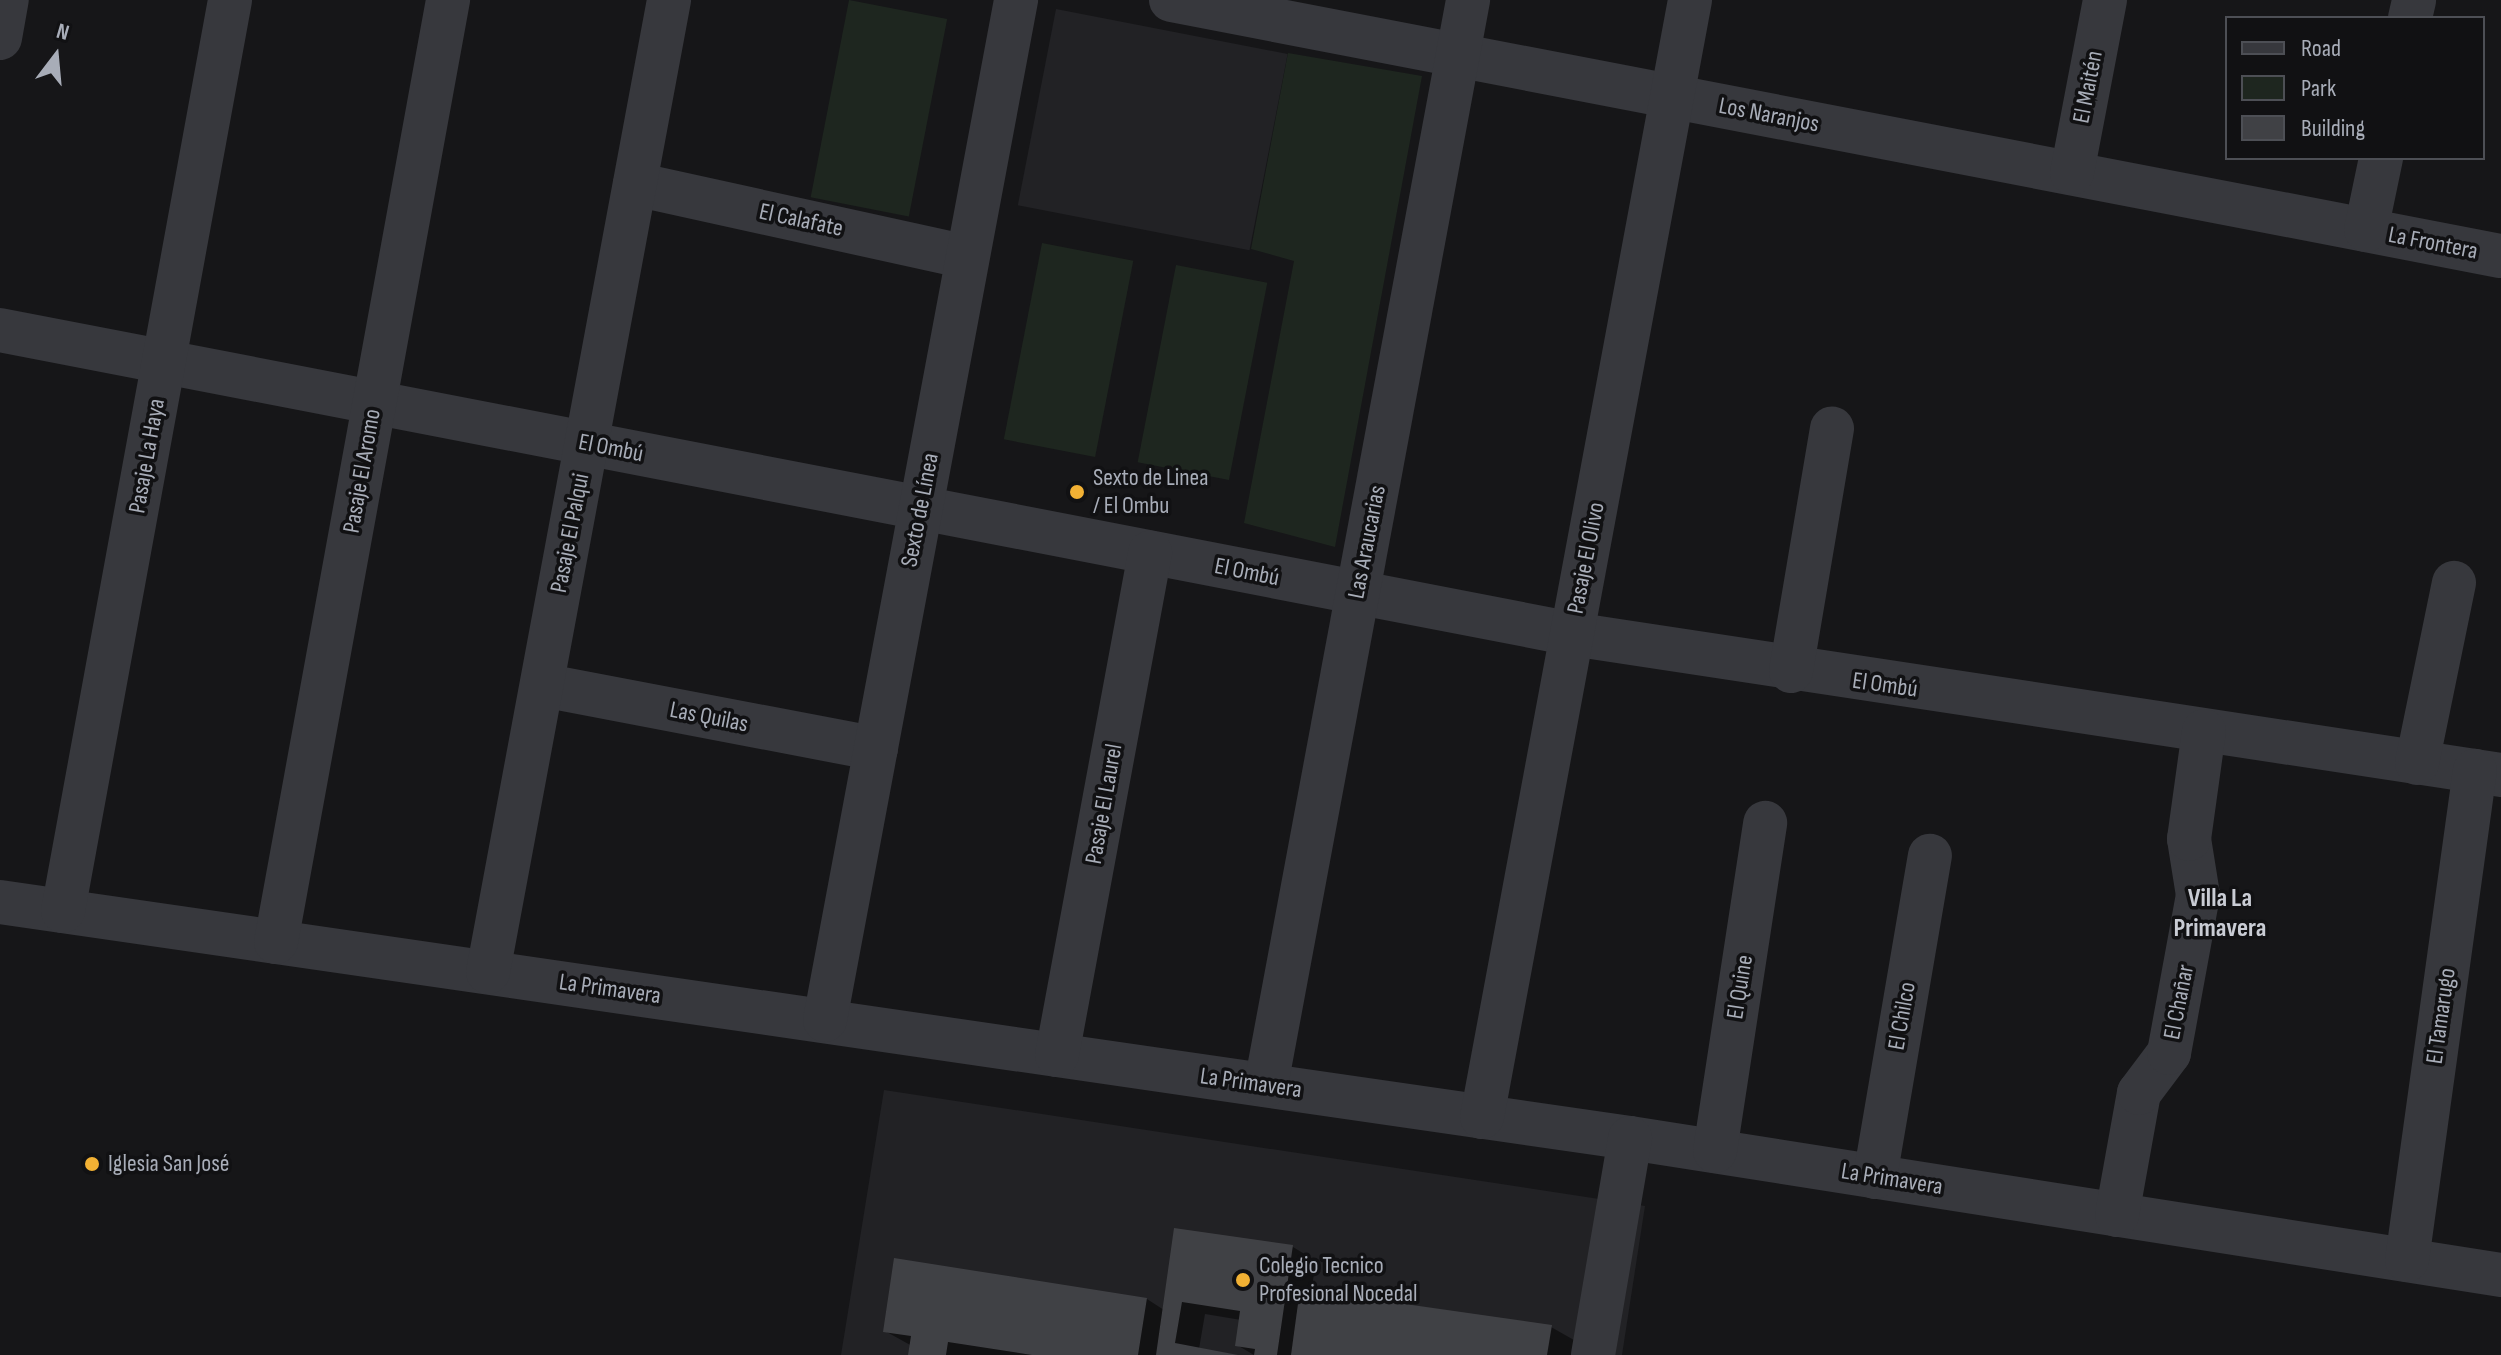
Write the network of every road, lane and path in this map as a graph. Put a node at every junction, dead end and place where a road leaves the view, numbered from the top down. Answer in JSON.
{"nodes":[{"id":1,"x":7,"y":0,"type":"edge"},
{"id":2,"x":230,"y":0,"type":"edge"},
{"id":3,"x":448,"y":0,"type":"edge"},
{"id":4,"x":669,"y":0,"type":"edge"},
{"id":5,"x":1016,"y":0,"type":"edge"},
{"id":6,"x":1171,"y":0,"type":"edge"},
{"id":7,"x":1468,"y":0,"type":"edge"},
{"id":8,"x":1690,"y":0,"type":"edge"},
{"id":9,"x":2105,"y":0,"type":"edge"},
{"id":10,"x":1249,"y":7,"type":"edge"},
{"id":11,"x":0,"y":38,"type":"edge"},
{"id":12,"x":1458,"y":55,"type":"junction"},
{"id":13,"x":1672,"y":97,"type":"junction"},
{"id":14,"x":2381,"y":160,"type":"edge"},
{"id":15,"x":2072,"y":173,"type":"junction"},
{"id":16,"x":635,"y":184,"type":"junction"},
{"id":17,"x":2366,"y":230,"type":"junction"},
{"id":18,"x":2501,"y":256,"type":"edge"},
{"id":19,"x":967,"y":257,"type":"junction"},
{"id":20,"x":0,"y":330,"type":"edge"},
{"id":21,"x":164,"y":361,"type":"junction"},
{"id":22,"x":374,"y":402,"type":"junction"},
{"id":23,"x":1832,"y":428,"type":"dead end"},
{"id":24,"x":587,"y":443,"type":"junction"},
{"id":25,"x":920,"y":508,"type":"junction"},
{"id":26,"x":1150,"y":553,"type":"junction"},
{"id":27,"x":2454,"y":583,"type":"dead end"},
{"id":28,"x":1358,"y":593,"type":"junction"},
{"id":29,"x":1572,"y":634,"type":"junction"},
{"id":30,"x":1791,"y":671,"type":"junction"},
{"id":31,"x":542,"y":685,"type":"junction"},
{"id":32,"x":2204,"y":731,"type":"junction"},
{"id":33,"x":876,"y":749,"type":"junction"},
{"id":34,"x":2417,"y":763,"type":"junction"},
{"id":35,"x":2488,"y":773,"type":"edge"},
{"id":36,"x":1765,"y":823,"type":"dead end"},
{"id":37,"x":1930,"y":856,"type":"dead end"},
{"id":38,"x":0,"y":902,"type":"edge"},
{"id":39,"x":63,"y":911,"type":"junction"},
{"id":40,"x":276,"y":942,"type":"junction"},
{"id":41,"x":488,"y":972,"type":"junction"},
{"id":42,"x":825,"y":1020,"type":"junction"},
{"id":43,"x":1057,"y":1055,"type":"junction"},
{"id":44,"x":1266,"y":1085,"type":"junction"},
{"id":45,"x":1482,"y":1117,"type":"junction"},
{"id":46,"x":1630,"y":1138,"type":"junction"},
{"id":47,"x":1715,"y":1151,"type":"junction"},
{"id":48,"x":1875,"y":1177,"type":"junction"},
{"id":49,"x":2117,"y":1215,"type":"junction"},
{"id":50,"x":2407,"y":1260,"type":"junction"},
{"id":51,"x":2501,"y":1275,"type":"edge"},
{"id":52,"x":1593,"y":1355,"type":"edge"}],
"edges":[{"from":1,"to":11,"type":"street"},
{"from":2,"to":21,"type":"street","name":"Pasaje La Haya"},
{"from":3,"to":22,"type":"street","name":"Pasaje El Aromo"},
{"from":4,"to":16,"type":"street","name":"Pasaje El Palqui"},
{"from":5,"to":19,"type":"street","name":"Sexto de Línea"},
{"from":6,"to":10,"type":"street","name":"Los Naranjos"},
{"from":7,"to":12,"type":"street","name":"Las Araucarias"},
{"from":8,"to":13,"type":"street","name":"Pasaje El Olivo"},
{"from":9,"to":15,"type":"street","name":"El Maitén"},
{"from":10,"to":12,"type":"street","name":"Los Naranjos"},
{"from":12,"to":13,"type":"street","name":"Los Naranjos"},
{"from":12,"to":28,"type":"street","name":"Las Araucarias"},
{"from":13,"to":15,"type":"street","name":"Los Naranjos"},
{"from":13,"to":29,"type":"street","name":"Pasaje El Olivo"},
{"from":14,"to":17,"type":"street"},
{"from":15,"to":17,"type":"street","name":"Los Naranjos"},
{"from":16,"to":19,"type":"street","name":"El Calafate"},
{"from":16,"to":24,"type":"street","name":"Pasaje El Palqui"},
{"from":17,"to":18,"type":"street","name":"La Frontera"},
{"from":19,"to":25,"type":"street","name":"Sexto de Línea"},
{"from":20,"to":21,"type":"street","name":"El Ombú"},
{"from":21,"to":22,"type":"street","name":"El Ombú"},
{"from":21,"to":39,"type":"street","name":"Pasaje La Haya"},
{"from":22,"to":24,"type":"street","name":"El Ombú"},
{"from":22,"to":40,"type":"street","name":"Pasaje El Aromo"},
{"from":23,"to":30,"type":"street"},
{"from":24,"to":25,"type":"street","name":"El Ombú"},
{"from":24,"to":31,"type":"street","name":"Pasaje El Palqui"},
{"from":25,"to":26,"type":"street","name":"El Ombú"},
{"from":25,"to":33,"type":"street","name":"Sexto de Línea"},
{"from":26,"to":28,"type":"street","name":"El Ombú"},
{"from":26,"to":43,"type":"street","name":"Pasaje El Laurel"},
{"from":27,"to":34,"type":"street"},
{"from":28,"to":29,"type":"street","name":"El Ombú"},
{"from":28,"to":44,"type":"street","name":"Las Araucarias"},
{"from":29,"to":30,"type":"street","name":"El Ombú"},
{"from":29,"to":45,"type":"street","name":"Pasaje El Olivo"},
{"from":30,"to":32,"type":"street","name":"El Ombú"},
{"from":31,"to":33,"type":"street","name":"Las Quilas"},
{"from":31,"to":41,"type":"street","name":"Pasaje El Palqui"},
{"from":32,"to":34,"type":"street","name":"El Ombú"},
{"from":32,"to":49,"type":"street","name":"El Chañar"},
{"from":33,"to":42,"type":"street","name":"Sexto de Línea"},
{"from":34,"to":35,"type":"street","name":"El Ombú"},
{"from":35,"to":50,"type":"street","name":"El Tamarugo"},
{"from":36,"to":47,"type":"street","name":"El Quine"},
{"from":37,"to":48,"type":"street","name":"El Chilco"},
{"from":38,"to":39,"type":"street","name":"La Primavera"},
{"from":39,"to":40,"type":"street","name":"La Primavera"},
{"from":40,"to":41,"type":"street","name":"La Primavera"},
{"from":41,"to":42,"type":"street","name":"La Primavera"},
{"from":42,"to":43,"type":"street","name":"La Primavera"},
{"from":43,"to":44,"type":"street","name":"La Primavera"},
{"from":44,"to":45,"type":"street","name":"La Primavera"},
{"from":45,"to":46,"type":"street","name":"La Primavera"},
{"from":46,"to":47,"type":"street","name":"La Primavera"},
{"from":46,"to":52,"type":"street"},
{"from":47,"to":48,"type":"street","name":"La Primavera"},
{"from":48,"to":49,"type":"street","name":"La Primavera"},
{"from":49,"to":50,"type":"street","name":"La Primavera"},
{"from":50,"to":51,"type":"street","name":"La Primavera"}]}
